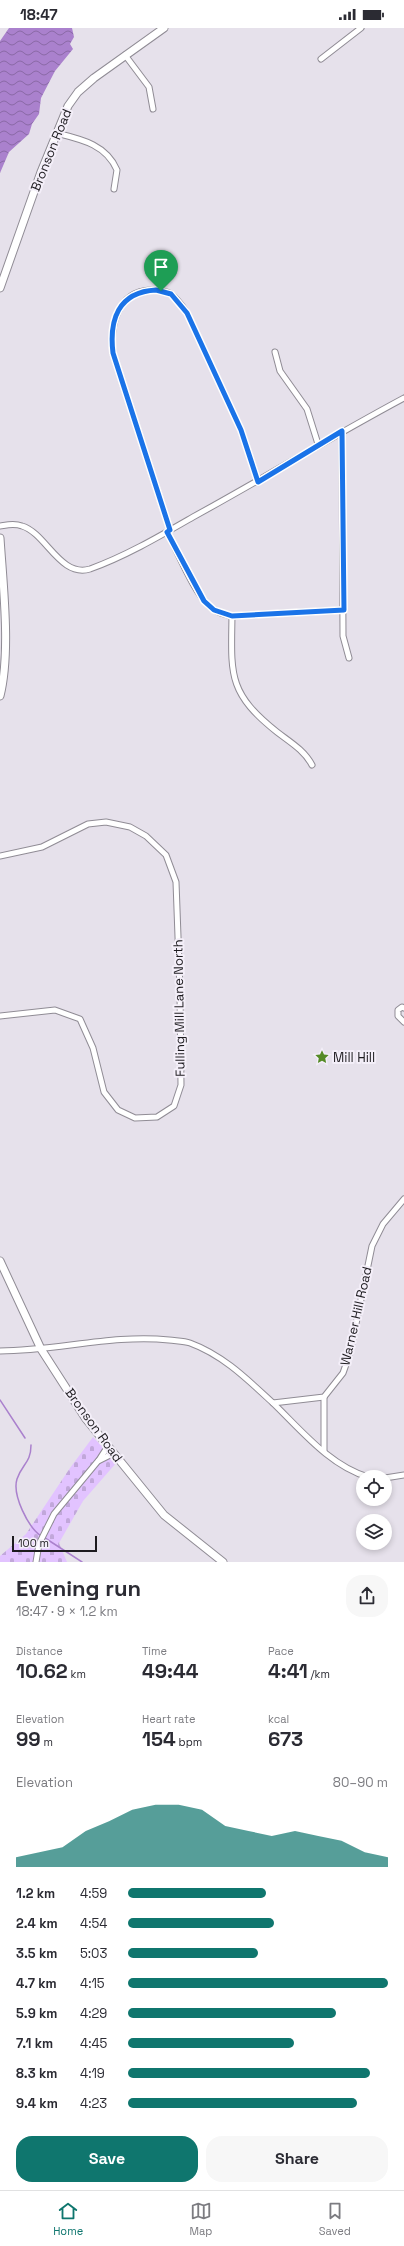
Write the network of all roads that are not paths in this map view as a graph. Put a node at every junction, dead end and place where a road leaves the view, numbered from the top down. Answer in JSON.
{"nodes":[{"id":1,"x":164,"y":28,"type":"edge"},
{"id":2,"x":361,"y":28,"type":"edge"},
{"id":3,"x":125,"y":55,"type":"junction"},
{"id":4,"x":321,"y":59,"type":"dead end"},
{"id":5,"x":153,"y":109,"type":"dead end"},
{"id":6,"x":56,"y":133,"type":"junction"},
{"id":7,"x":114,"y":190,"type":"dead end"},
{"id":8,"x":0,"y":288,"type":"edge"},
{"id":9,"x":275,"y":352,"type":"dead end"},
{"id":10,"x":404,"y":398,"type":"edge"},
{"id":11,"x":342,"y":431,"type":"junction"},
{"id":12,"x":318,"y":444,"type":"junction"},
{"id":13,"x":258,"y":482,"type":"junction"},
{"id":14,"x":0,"y":526,"type":"edge"},
{"id":15,"x":168,"y":531,"type":"junction"},
{"id":16,"x":0,"y":538,"type":"edge"},
{"id":17,"x":344,"y":610,"type":"junction"},
{"id":18,"x":232,"y":616,"type":"junction"},
{"id":19,"x":349,"y":658,"type":"dead end"},
{"id":20,"x":0,"y":696,"type":"edge"},
{"id":21,"x":312,"y":765,"type":"dead end"},
{"id":22,"x":0,"y":856,"type":"edge"},
{"id":23,"x":404,"y":1008,"type":"edge"},
{"id":24,"x":0,"y":1016,"type":"edge"},
{"id":25,"x":404,"y":1022,"type":"edge"},
{"id":26,"x":404,"y":1199,"type":"edge"},
{"id":27,"x":0,"y":1260,"type":"edge"},
{"id":28,"x":41,"y":1349,"type":"junction"},
{"id":29,"x":0,"y":1351,"type":"edge"},
{"id":30,"x":324,"y":1397,"type":"junction"},
{"id":31,"x":273,"y":1403,"type":"junction"},
{"id":32,"x":108,"y":1446,"type":"junction"},
{"id":33,"x":324,"y":1451,"type":"junction"},
{"id":34,"x":114,"y":1453,"type":"junction"},
{"id":35,"x":98,"y":1461,"type":"junction"},
{"id":36,"x":356,"y":1474,"type":"edge"},
{"id":37,"x":404,"y":1475,"type":"edge"},
{"id":38,"x":392,"y":1477,"type":"edge"},
{"id":39,"x":36,"y":1562,"type":"edge"},
{"id":40,"x":223,"y":1562,"type":"edge"}],
"edges":[{"from":1,"to":3,"type":"main road","name":"Bronson Road"},
{"from":2,"to":4,"type":"street"},
{"from":3,"to":5,"type":"street"},
{"from":3,"to":6,"type":"main road","name":"Bronson Road"},
{"from":6,"to":7,"type":"street"},
{"from":6,"to":8,"type":"main road","name":"Bronson Road"},
{"from":9,"to":12,"type":"street"},
{"from":10,"to":11,"type":"street"},
{"from":11,"to":12,"type":"street"},
{"from":11,"to":17,"type":"street"},
{"from":12,"to":13,"type":"street"},
{"from":13,"to":15,"type":"street"},
{"from":13,"to":15,"type":"street"},
{"from":14,"to":15,"type":"street"},
{"from":15,"to":18,"type":"street"},
{"from":16,"to":20,"type":"main road"},
{"from":17,"to":18,"type":"street"},
{"from":17,"to":19,"type":"street"},
{"from":18,"to":21,"type":"street"},
{"from":22,"to":24,"type":"street","name":"Fulling Mill Lane North"},
{"from":23,"to":25,"type":"street"},
{"from":26,"to":30,"type":"street","name":"Warner Hill Road"},
{"from":27,"to":28,"type":"main road","name":"Bronson Road"},
{"from":28,"to":29,"type":"street"},
{"from":28,"to":31,"type":"street"},
{"from":28,"to":32,"type":"main road","name":"Bronson Road"},
{"from":30,"to":31,"type":"street"},
{"from":30,"to":33,"type":"street"},
{"from":31,"to":33,"type":"street"},
{"from":32,"to":34,"type":"main road","name":"Bronson Road"},
{"from":32,"to":35,"type":"street"},
{"from":33,"to":36,"type":"street"},
{"from":34,"to":35,"type":"street"},
{"from":34,"to":40,"type":"main road","name":"Bronson Road"},
{"from":35,"to":39,"type":"street"},
{"from":37,"to":38,"type":"street"}]}
